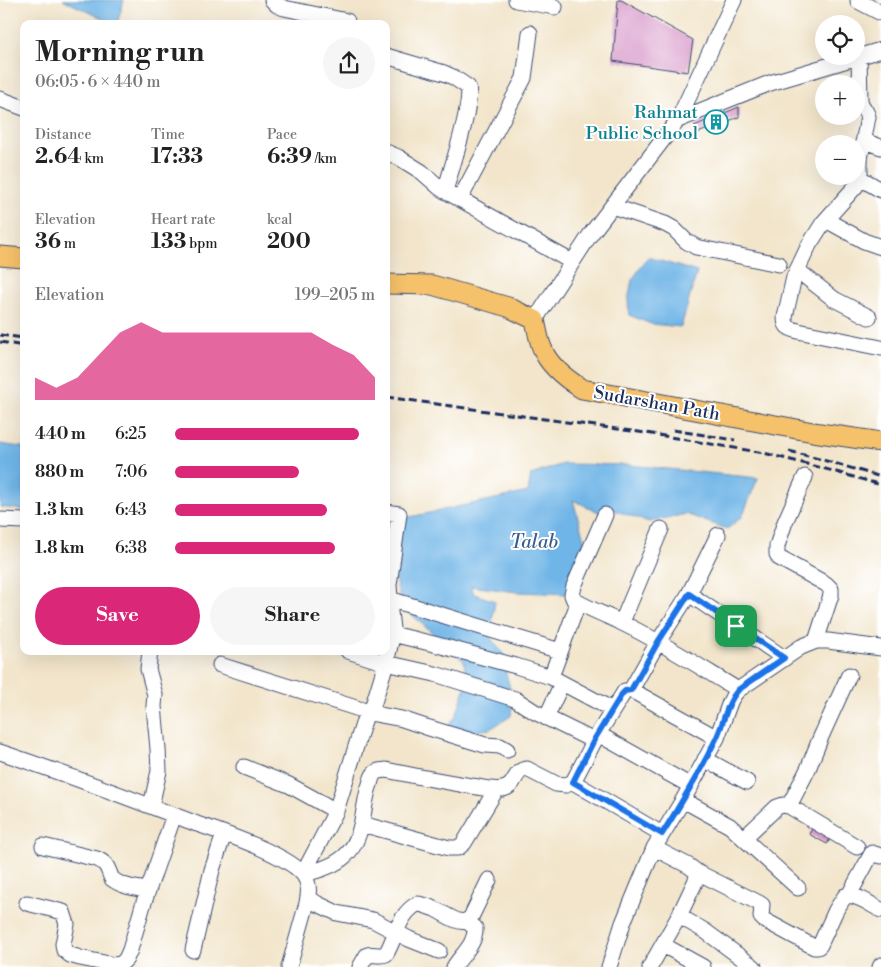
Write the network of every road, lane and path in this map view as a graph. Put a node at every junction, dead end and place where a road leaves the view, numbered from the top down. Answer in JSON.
{"nodes":[{"id":1,"x":272,"y":0,"type":"edge"},
{"id":2,"x":516,"y":0,"type":"edge"},
{"id":3,"x":734,"y":0,"type":"edge"},
{"id":4,"x":858,"y":0,"type":"edge"},
{"id":5,"x":555,"y":7,"type":"dead end"},
{"id":6,"x":881,"y":13,"type":"edge"},
{"id":7,"x":342,"y":20,"type":"edge"},
{"id":8,"x":530,"y":33,"type":"dead end"},
{"id":9,"x":881,"y":50,"type":"edge"},
{"id":10,"x":865,"y":55,"type":"edge"},
{"id":11,"x":390,"y":57,"type":"edge"},
{"id":12,"x":832,"y":65,"type":"edge"},
{"id":13,"x":860,"y":65,"type":"edge"},
{"id":14,"x":0,"y":99,"type":"edge"},
{"id":15,"x":20,"y":106,"type":"edge"},
{"id":16,"x":678,"y":120,"type":"junction"},
{"id":17,"x":865,"y":135,"type":"edge"},
{"id":18,"x":865,"y":141,"type":"edge"},
{"id":19,"x":881,"y":147,"type":"edge"},
{"id":20,"x":390,"y":154,"type":"edge"},
{"id":21,"x":865,"y":181,"type":"edge"},
{"id":22,"x":856,"y":185,"type":"edge"},
{"id":23,"x":881,"y":190,"type":"edge"},
{"id":24,"x":445,"y":191,"type":"junction"},
{"id":25,"x":460,"y":199,"type":"junction"},
{"id":26,"x":612,"y":206,"type":"junction"},
{"id":27,"x":826,"y":220,"type":"junction"},
{"id":28,"x":881,"y":247,"type":"edge"},
{"id":29,"x":0,"y":256,"type":"edge"},
{"id":30,"x":20,"y":258,"type":"edge"},
{"id":31,"x":572,"y":262,"type":"junction"},
{"id":32,"x":779,"y":264,"type":"dead end"},
{"id":33,"x":797,"y":270,"type":"junction"},
{"id":34,"x":390,"y":284,"type":"edge"},
{"id":35,"x":869,"y":317,"type":"dead end"},
{"id":36,"x":535,"y":320,"type":"junction"},
{"id":37,"x":881,"y":348,"type":"edge"},
{"id":38,"x":881,"y":442,"type":"edge"},
{"id":39,"x":805,"y":477,"type":"dead end"},
{"id":40,"x":390,"y":513,"type":"edge"},
{"id":41,"x":605,"y":515,"type":"dead end"},
{"id":42,"x":0,"y":520,"type":"edge"},
{"id":43,"x":20,"y":521,"type":"edge"},
{"id":44,"x":661,"y":529,"type":"dead end"},
{"id":45,"x":718,"y":534,"type":"dead end"},
{"id":46,"x":390,"y":578,"type":"edge"},
{"id":47,"x":689,"y":594,"type":"junction"},
{"id":48,"x":390,"y":599,"type":"edge"},
{"id":49,"x":578,"y":603,"type":"junction"},
{"id":50,"x":390,"y":612,"type":"edge"},
{"id":51,"x":622,"y":622,"type":"junction"},
{"id":52,"x":392,"y":634,"type":"junction"},
{"id":53,"x":816,"y":641,"type":"junction"},
{"id":54,"x":658,"y":642,"type":"junction"},
{"id":55,"x":390,"y":644,"type":"edge"},
{"id":56,"x":881,"y":648,"type":"edge"},
{"id":57,"x":560,"y":651,"type":"junction"},
{"id":58,"x":150,"y":655,"type":"edge"},
{"id":59,"x":361,"y":655,"type":"edge"},
{"id":60,"x":388,"y":655,"type":"edge"},
{"id":61,"x":784,"y":658,"type":"junction"},
{"id":62,"x":386,"y":663,"type":"junction"},
{"id":63,"x":220,"y":665,"type":"dead end"},
{"id":64,"x":849,"y":675,"type":"dead end"},
{"id":65,"x":556,"y":680,"type":"junction"},
{"id":66,"x":631,"y":690,"type":"junction"},
{"id":67,"x":738,"y":690,"type":"junction"},
{"id":68,"x":613,"y":710,"type":"junction"},
{"id":69,"x":369,"y":712,"type":"junction"},
{"id":70,"x":546,"y":718,"type":"junction"},
{"id":71,"x":596,"y":737,"type":"junction"},
{"id":72,"x":716,"y":738,"type":"junction"},
{"id":73,"x":507,"y":750,"type":"dead end"},
{"id":74,"x":0,"y":752,"type":"edge"},
{"id":75,"x":705,"y":759,"type":"junction"},
{"id":76,"x":244,"y":767,"type":"dead end"},
{"id":77,"x":573,"y":782,"type":"junction"},
{"id":78,"x":747,"y":782,"type":"dead end"},
{"id":79,"x":690,"y":786,"type":"junction"},
{"id":80,"x":496,"y":790,"type":"junction"},
{"id":81,"x":683,"y":800,"type":"junction"},
{"id":82,"x":150,"y":806,"type":"junction"},
{"id":83,"x":789,"y":806,"type":"junction"},
{"id":84,"x":336,"y":811,"type":"junction"},
{"id":85,"x":174,"y":815,"type":"junction"},
{"id":86,"x":362,"y":824,"type":"junction"},
{"id":87,"x":224,"y":834,"type":"junction"},
{"id":88,"x":662,"y":834,"type":"junction"},
{"id":89,"x":744,"y":838,"type":"junction"},
{"id":90,"x":43,"y":846,"type":"dead end"},
{"id":91,"x":654,"y":848,"type":"junction"},
{"id":92,"x":857,"y":848,"type":"dead end"},
{"id":93,"x":881,"y":856,"type":"edge"},
{"id":94,"x":697,"y":872,"type":"junction"},
{"id":95,"x":303,"y":874,"type":"junction"},
{"id":96,"x":489,"y":880,"type":"dead end"},
{"id":97,"x":798,"y":888,"type":"dead end"},
{"id":98,"x":148,"y":890,"type":"junction"},
{"id":99,"x":849,"y":895,"type":"junction"},
{"id":100,"x":308,"y":898,"type":"junction"},
{"id":101,"x":27,"y":903,"type":"dead end"},
{"id":102,"x":881,"y":910,"type":"edge"},
{"id":103,"x":679,"y":916,"type":"junction"},
{"id":104,"x":467,"y":921,"type":"junction"},
{"id":105,"x":395,"y":932,"type":"junction"},
{"id":106,"x":663,"y":945,"type":"junction"},
{"id":107,"x":193,"y":950,"type":"dead end"},
{"id":108,"x":438,"y":951,"type":"dead end"},
{"id":109,"x":289,"y":967,"type":"edge"},
{"id":110,"x":360,"y":967,"type":"edge"},
{"id":111,"x":454,"y":967,"type":"edge"},
{"id":112,"x":609,"y":967,"type":"edge"},
{"id":113,"x":650,"y":967,"type":"edge"},
{"id":114,"x":703,"y":967,"type":"edge"},
{"id":115,"x":754,"y":967,"type":"edge"}],
"edges":[{"from":1,"to":7,"type":"street"},
{"from":2,"to":5,"type":"street"},
{"from":3,"to":16,"type":"street"},
{"from":4,"to":6,"type":"street"},
{"from":8,"to":25,"type":"street"},
{"from":9,"to":10,"type":"street"},
{"from":11,"to":24,"type":"street"},
{"from":12,"to":16,"type":"street"},
{"from":13,"to":17,"type":"street"},
{"from":14,"to":15,"type":"street"},
{"from":16,"to":26,"type":"street"},
{"from":18,"to":19,"type":"street"},
{"from":20,"to":24,"type":"street"},
{"from":21,"to":23,"type":"street"},
{"from":22,"to":27,"type":"street"},
{"from":24,"to":25,"type":"street"},
{"from":25,"to":31,"type":"street"},
{"from":26,"to":31,"type":"street"},
{"from":26,"to":32,"type":"street"},
{"from":27,"to":28,"type":"street"},
{"from":27,"to":33,"type":"street"},
{"from":29,"to":30,"type":"main road"},
{"from":31,"to":36,"type":"street"},
{"from":33,"to":35,"type":"street"},
{"from":33,"to":37,"type":"street"},
{"from":34,"to":36,"type":"main road"},
{"from":36,"to":38,"type":"main road","name":"Sudarshan Path"},
{"from":39,"to":53,"type":"street"},
{"from":40,"to":46,"type":"street"},
{"from":41,"to":49,"type":"street"},
{"from":42,"to":43,"type":"street"},
{"from":44,"to":51,"type":"street"},
{"from":45,"to":47,"type":"street"},
{"from":47,"to":54,"type":"street"},
{"from":47,"to":61,"type":"street"},
{"from":48,"to":57,"type":"street"},
{"from":49,"to":51,"type":"street"},
{"from":49,"to":57,"type":"street"},
{"from":50,"to":52,"type":"street"},
{"from":51,"to":54,"type":"street"},
{"from":52,"to":55,"type":"street"},
{"from":52,"to":65,"type":"street"},
{"from":53,"to":56,"type":"street"},
{"from":53,"to":61,"type":"street"},
{"from":54,"to":66,"type":"street"},
{"from":54,"to":67,"type":"street"},
{"from":57,"to":65,"type":"street"},
{"from":58,"to":82,"type":"street"},
{"from":59,"to":62,"type":"street"},
{"from":60,"to":62,"type":"street"},
{"from":61,"to":67,"type":"street"},
{"from":62,"to":69,"type":"street"},
{"from":62,"to":70,"type":"street"},
{"from":63,"to":69,"type":"street"},
{"from":64,"to":83,"type":"street"},
{"from":65,"to":68,"type":"street"},
{"from":65,"to":70,"type":"street"},
{"from":66,"to":68,"type":"street"},
{"from":66,"to":72,"type":"street"},
{"from":67,"to":72,"type":"street"},
{"from":68,"to":71,"type":"street"},
{"from":69,"to":73,"type":"street"},
{"from":69,"to":84,"type":"street"},
{"from":70,"to":71,"type":"street"},
{"from":71,"to":77,"type":"street"},
{"from":71,"to":79,"type":"street"},
{"from":72,"to":75,"type":"street"},
{"from":74,"to":82,"type":"street"},
{"from":75,"to":78,"type":"street"},
{"from":75,"to":79,"type":"street"},
{"from":76,"to":84,"type":"street"},
{"from":77,"to":80,"type":"street"},
{"from":77,"to":88,"type":"street"},
{"from":79,"to":81,"type":"street"},
{"from":80,"to":86,"type":"street"},
{"from":80,"to":86,"type":"street"},
{"from":81,"to":88,"type":"street"},
{"from":81,"to":89,"type":"street"},
{"from":82,"to":85,"type":"street"},
{"from":83,"to":89,"type":"street"},
{"from":83,"to":92,"type":"street"},
{"from":84,"to":95,"type":"street"},
{"from":85,"to":87,"type":"street"},
{"from":85,"to":98,"type":"street"},
{"from":86,"to":95,"type":"street"},
{"from":87,"to":95,"type":"street"},
{"from":87,"to":107,"type":"street"},
{"from":88,"to":91,"type":"street"},
{"from":89,"to":97,"type":"street"},
{"from":90,"to":98,"type":"street"},
{"from":91,"to":94,"type":"street"},
{"from":91,"to":112,"type":"street"},
{"from":93,"to":99,"type":"street"},
{"from":94,"to":99,"type":"street"},
{"from":94,"to":103,"type":"street"},
{"from":95,"to":100,"type":"street"},
{"from":96,"to":104,"type":"street"},
{"from":98,"to":101,"type":"street"},
{"from":99,"to":102,"type":"street"},
{"from":100,"to":105,"type":"street"},
{"from":100,"to":109,"type":"street"},
{"from":103,"to":106,"type":"street"},
{"from":103,"to":115,"type":"street"},
{"from":104,"to":105,"type":"street"},
{"from":104,"to":111,"type":"street"},
{"from":105,"to":108,"type":"street"},
{"from":105,"to":110,"type":"street"},
{"from":106,"to":113,"type":"street"},
{"from":106,"to":114,"type":"street"}]}
